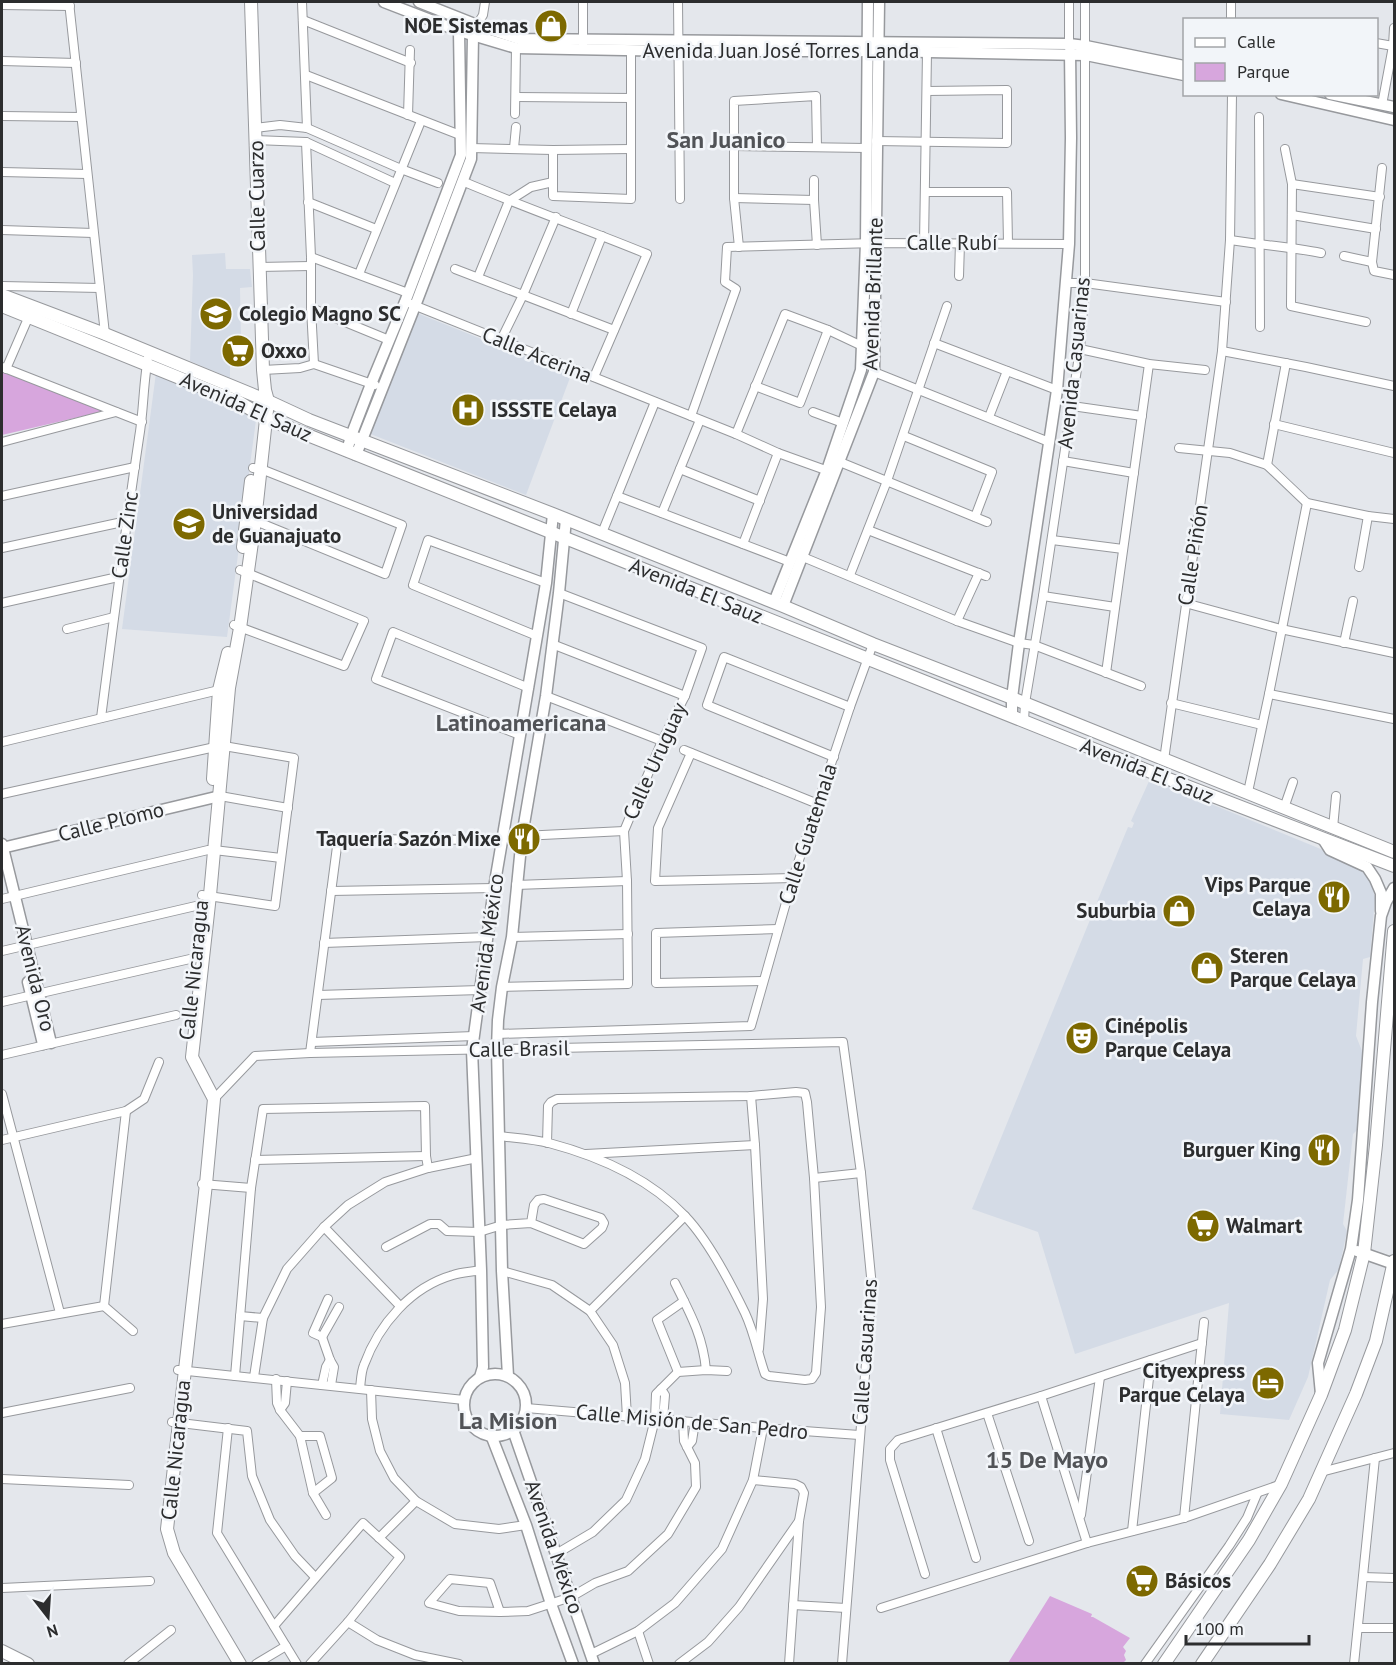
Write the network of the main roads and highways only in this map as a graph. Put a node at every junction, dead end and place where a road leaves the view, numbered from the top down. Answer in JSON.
{"nodes":[{"id":1,"x":251,"y":2,"type":"edge"},
{"id":2,"x":2,"y":295,"type":"edge"},
{"id":3,"x":2,"y":306,"type":"edge"},
{"id":4,"x":148,"y":358,"type":"junction"},
{"id":5,"x":264,"y":396,"type":"junction"},
{"id":6,"x":262,"y":417,"type":"junction"},
{"id":7,"x":237,"y":627,"type":"junction"},
{"id":8,"x":220,"y":746,"type":"junction"},
{"id":9,"x":1168,"y":761,"type":"junction"},
{"id":10,"x":1166,"y":778,"type":"junction"},
{"id":11,"x":1286,"y":809,"type":"junction"},
{"id":12,"x":1284,"y":824,"type":"junction"},
{"id":13,"x":1395,"y":852,"type":"edge"},
{"id":14,"x":1395,"y":866,"type":"edge"},
{"id":15,"x":1395,"y":931,"type":"edge"},
{"id":16,"x":1394,"y":1263,"type":"edge"},
{"id":17,"x":1395,"y":1295,"type":"edge"},
{"id":18,"x":1383,"y":1311,"type":"junction"},
{"id":19,"x":176,"y":1423,"type":"junction"},
{"id":20,"x":2,"y":1651,"type":"edge"},
{"id":21,"x":28,"y":1664,"type":"edge"},
{"id":22,"x":234,"y":1664,"type":"edge"},
{"id":23,"x":240,"y":1664,"type":"edge"},
{"id":24,"x":1164,"y":1664,"type":"edge"},
{"id":25,"x":1202,"y":1664,"type":"edge"}],
"edges":[{"from":1,"to":5,"type":"main road","name":"Calle Cuarzo"},
{"from":2,"to":4,"type":"main road","name":"Avenida El Sauz"},
{"from":3,"to":4,"type":"main road","name":"Avenida El Sauz"},
{"from":4,"to":5,"type":"main road","name":"Avenida El Sauz"},
{"from":4,"to":6,"type":"main road","name":"Avenida El Sauz"},
{"from":5,"to":6,"type":"main road","name":"Calle Nicaragua"},
{"from":5,"to":9,"type":"main road","name":"Avenida El Sauz"},
{"from":6,"to":7,"type":"main road","name":"Calle Nicaragua"},
{"from":6,"to":10,"type":"main road","name":"Avenida El Sauz"},
{"from":7,"to":8,"type":"main road","name":"Calle Nicaragua"},
{"from":7,"to":8,"type":"main road","name":"Calle Nicaragua"},
{"from":8,"to":19,"type":"main road","name":"Calle Nicaragua"},
{"from":9,"to":10,"type":"main road"},
{"from":9,"to":11,"type":"main road","name":"Avenida El Sauz"},
{"from":10,"to":12,"type":"main road","name":"Avenida El Sauz"},
{"from":11,"to":12,"type":"main road"},
{"from":11,"to":13,"type":"main road","name":"Avenida El Sauz"},
{"from":12,"to":14,"type":"main road","name":"Avenida El Sauz"},
{"from":15,"to":24,"type":"main road"},
{"from":16,"to":18,"type":"main road"},
{"from":17,"to":18,"type":"main road"},
{"from":18,"to":25,"type":"main road"},
{"from":19,"to":22,"type":"main road","name":"Calle Nicaragua"},
{"from":19,"to":23,"type":"main road","name":"Calle Nicaragua"},
{"from":20,"to":21,"type":"main road"}]}
